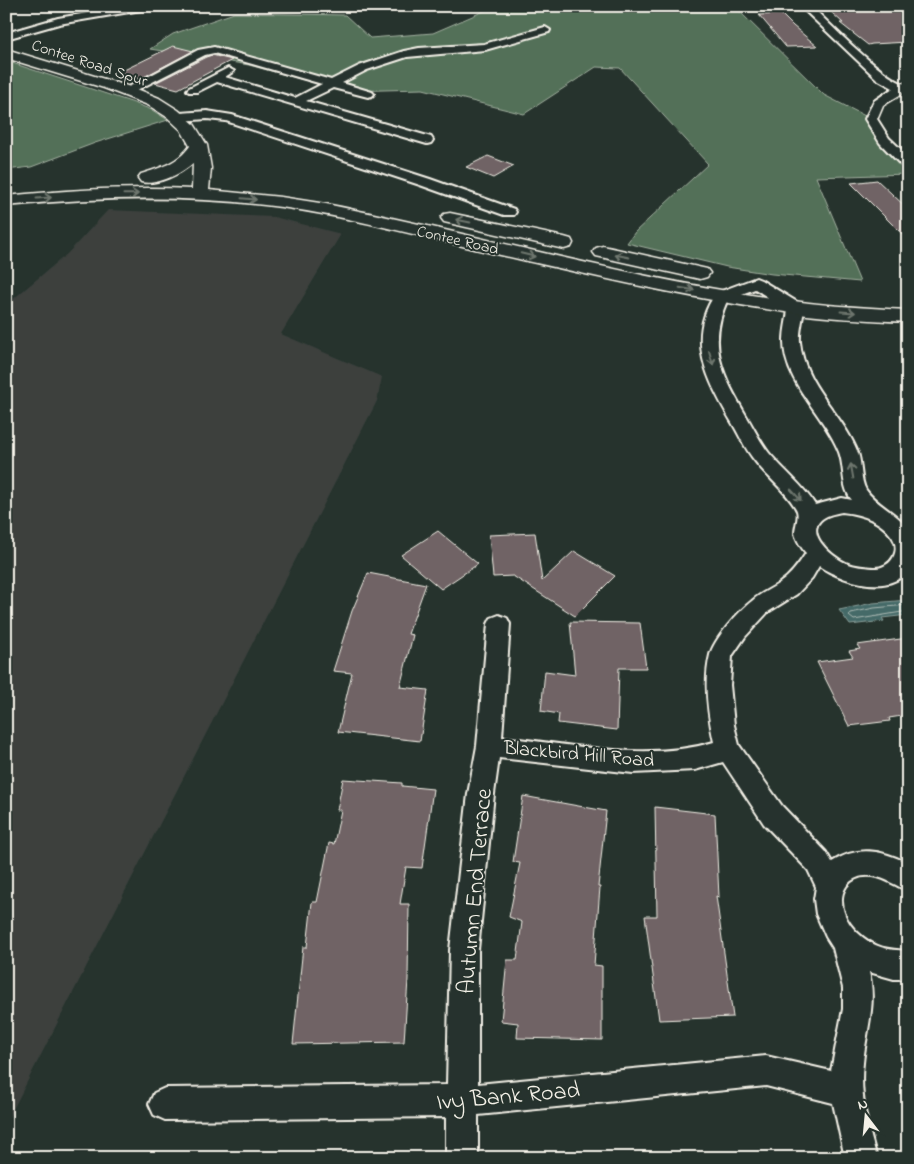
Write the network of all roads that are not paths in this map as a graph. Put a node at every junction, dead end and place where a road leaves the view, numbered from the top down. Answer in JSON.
{"nodes":[{"id":1,"x":147,"y":6,"type":"edge"},
{"id":2,"x":805,"y":6,"type":"edge"},
{"id":3,"x":545,"y":30,"type":"dead end"},
{"id":4,"x":6,"y":36,"type":"edge"},
{"id":5,"x":6,"y":54,"type":"edge"},
{"id":6,"x":249,"y":60,"type":"junction"},
{"id":7,"x":216,"y":78,"type":"junction"},
{"id":8,"x":331,"y":83,"type":"junction"},
{"id":9,"x":905,"y":88,"type":"edge"},
{"id":10,"x":129,"y":90,"type":"junction"},
{"id":11,"x":194,"y":90,"type":"dead end"},
{"id":12,"x":368,"y":94,"type":"dead end"},
{"id":13,"x":295,"y":102,"type":"junction"},
{"id":14,"x":180,"y":117,"type":"junction"},
{"id":15,"x":427,"y":140,"type":"dead end"},
{"id":16,"x":199,"y":145,"type":"junction"},
{"id":17,"x":908,"y":164,"type":"edge"},
{"id":18,"x":147,"y":178,"type":"junction"},
{"id":19,"x":6,"y":185,"type":"edge"},
{"id":20,"x":202,"y":187,"type":"junction"},
{"id":21,"x":6,"y":201,"type":"edge"},
{"id":22,"x":394,"y":206,"type":"dead end"},
{"id":23,"x":509,"y":212,"type":"dead end"},
{"id":24,"x":431,"y":214,"type":"dead end"},
{"id":25,"x":756,"y":283,"type":"junction"},
{"id":26,"x":722,"y":296,"type":"junction"},
{"id":27,"x":908,"y":299,"type":"edge"},
{"id":28,"x":796,"y":308,"type":"junction"},
{"id":29,"x":908,"y":316,"type":"edge"},
{"id":30,"x":875,"y":512,"type":"junction"},
{"id":31,"x":808,"y":522,"type":"junction"},
{"id":32,"x":905,"y":537,"type":"edge"},
{"id":33,"x":811,"y":563,"type":"junction"},
{"id":34,"x":904,"y":565,"type":"edge"},
{"id":35,"x":499,"y":624,"type":"dead end"},
{"id":36,"x":489,"y":746,"type":"junction"},
{"id":37,"x":728,"y":749,"type":"junction"},
{"id":38,"x":801,"y":843,"type":"junction"},
{"id":39,"x":859,"y":863,"type":"junction"},
{"id":40,"x":908,"y":878,"type":"edge"},
{"id":41,"x":830,"y":885,"type":"junction"},
{"id":42,"x":845,"y":940,"type":"junction"},
{"id":43,"x":900,"y":965,"type":"edge"},
{"id":44,"x":858,"y":996,"type":"junction"},
{"id":45,"x":848,"y":1091,"type":"junction"},
{"id":46,"x":462,"y":1101,"type":"junction"},
{"id":47,"x":164,"y":1104,"type":"dead end"},
{"id":48,"x":462,"y":1158,"type":"edge"},
{"id":49,"x":861,"y":1158,"type":"edge"}],
"edges":[{"from":1,"to":4,"type":"street"},
{"from":2,"to":9,"type":"street"},
{"from":3,"to":8,"type":"street"},
{"from":5,"to":10,"type":"street","name":"Contee Road Spur"},
{"from":6,"to":7,"type":"street"},
{"from":6,"to":8,"type":"street"},
{"from":6,"to":10,"type":"street"},
{"from":7,"to":11,"type":"street"},
{"from":7,"to":13,"type":"street"},
{"from":8,"to":12,"type":"street"},
{"from":8,"to":13,"type":"street"},
{"from":9,"to":17,"type":"street"},
{"from":10,"to":14,"type":"street","name":"Contee Road Spur"},
{"from":13,"to":15,"type":"street"},
{"from":14,"to":16,"type":"street","name":"Contee Road Spur"},
{"from":14,"to":23,"type":"street","name":"Contee Road"},
{"from":16,"to":18,"type":"street"},
{"from":16,"to":20,"type":"street","name":"Contee Road Spur"},
{"from":18,"to":19,"type":"street","name":"Contee Road"},
{"from":18,"to":20,"type":"street","name":"Contee Road"},
{"from":21,"to":20,"type":"street","name":"Contee Road","one_way":true},
{"from":20,"to":22,"type":"street","name":"Contee Road"},
{"from":20,"to":26,"type":"street","name":"Contee Road","one_way":true},
{"from":25,"to":24,"type":"street","name":"Contee Road","one_way":true},
{"from":25,"to":26,"type":"street"},
{"from":25,"to":27,"type":"street","name":"Contee Road"},
{"from":25,"to":28,"type":"street"},
{"from":26,"to":28,"type":"street","name":"Contee Road"},
{"from":26,"to":31,"type":"street","one_way":true},
{"from":28,"to":29,"type":"street","name":"Contee Road","one_way":true},
{"from":30,"to":28,"type":"street","one_way":true},
{"from":30,"to":31,"type":"street"},
{"from":30,"to":32,"type":"street"},
{"from":31,"to":33,"type":"street"},
{"from":32,"to":34,"type":"street"},
{"from":33,"to":34,"type":"street"},
{"from":33,"to":37,"type":"street"},
{"from":35,"to":36,"type":"street","name":"Autumn End Terrace"},
{"from":36,"to":37,"type":"street","name":"Blackbird Hill Road"},
{"from":36,"to":46,"type":"street","name":"Autumn End Terrace"},
{"from":37,"to":38,"type":"street"},
{"from":38,"to":39,"type":"street"},
{"from":38,"to":41,"type":"street"},
{"from":39,"to":40,"type":"street"},
{"from":39,"to":41,"type":"street"},
{"from":41,"to":42,"type":"street"},
{"from":42,"to":43,"type":"street"},
{"from":42,"to":44,"type":"street"},
{"from":43,"to":44,"type":"street"},
{"from":44,"to":45,"type":"street"},
{"from":45,"to":46,"type":"street","name":"Ivy Bank Road"},
{"from":45,"to":49,"type":"street"},
{"from":46,"to":47,"type":"street","name":"Ivy Bank Road"},
{"from":46,"to":48,"type":"street","name":"Autumn End Terrace"}]}
